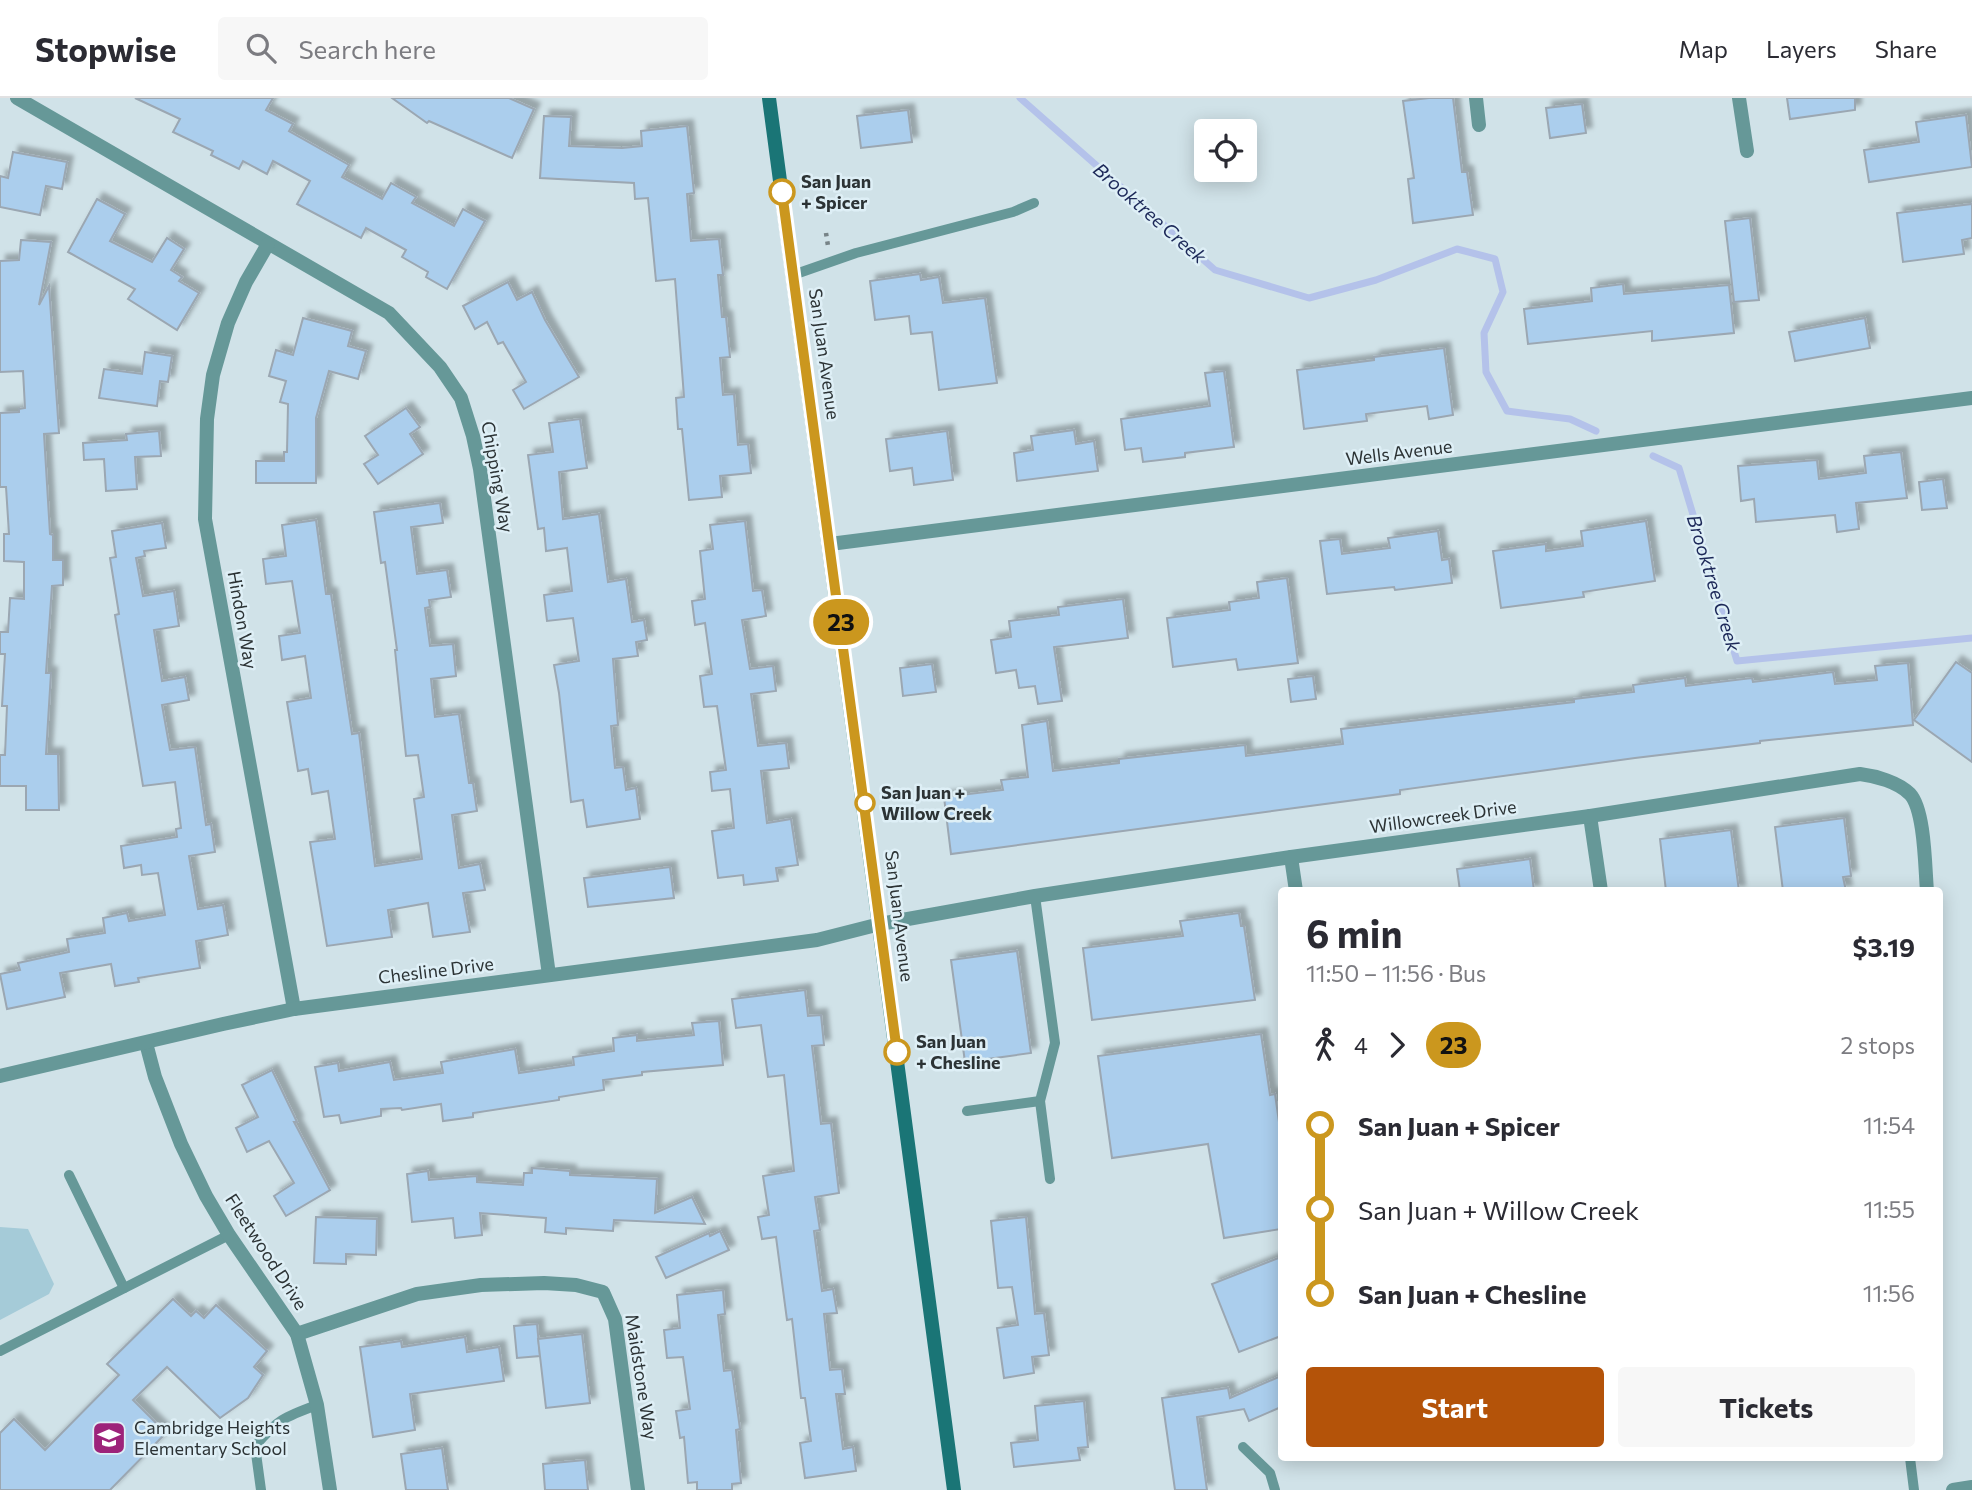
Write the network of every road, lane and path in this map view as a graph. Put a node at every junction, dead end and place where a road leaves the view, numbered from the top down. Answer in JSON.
{"nodes":[{"id":1,"x":17,"y":98,"type":"edge"},
{"id":2,"x":769,"y":98,"type":"edge"},
{"id":3,"x":1476,"y":98,"type":"edge"},
{"id":4,"x":1739,"y":98,"type":"edge"},
{"id":5,"x":1479,"y":125,"type":"dead end"},
{"id":6,"x":1746,"y":151,"type":"dead end"},
{"id":7,"x":1034,"y":203,"type":"dead end"},
{"id":8,"x":268,"y":244,"type":"junction"},
{"id":9,"x":793,"y":275,"type":"junction"},
{"id":10,"x":1972,"y":398,"type":"edge"},
{"id":11,"x":830,"y":544,"type":"junction"},
{"id":12,"x":1590,"y":817,"type":"junction"},
{"id":13,"x":1292,"y":857,"type":"junction"},
{"id":14,"x":1296,"y":887,"type":"edge"},
{"id":15,"x":1600,"y":887,"type":"edge"},
{"id":16,"x":1927,"y":887,"type":"edge"},
{"id":17,"x":1035,"y":896,"type":"junction"},
{"id":18,"x":880,"y":924,"type":"junction"},
{"id":19,"x":549,"y":975,"type":"junction"},
{"id":20,"x":294,"y":1009,"type":"junction"},
{"id":21,"x":146,"y":1043,"type":"junction"},
{"id":22,"x":0,"y":1076,"type":"edge"},
{"id":23,"x":1040,"y":1101,"type":"junction"},
{"id":24,"x":967,"y":1111,"type":"dead end"},
{"id":25,"x":69,"y":1175,"type":"dead end"},
{"id":26,"x":1050,"y":1179,"type":"dead end"},
{"id":27,"x":229,"y":1235,"type":"junction"},
{"id":28,"x":124,"y":1288,"type":"junction"},
{"id":29,"x":297,"y":1334,"type":"junction"},
{"id":30,"x":0,"y":1351,"type":"edge"},
{"id":31,"x":317,"y":1405,"type":"junction"},
{"id":32,"x":1242,"y":1447,"type":"dead end"},
{"id":33,"x":1910,"y":1461,"type":"edge"},
{"id":34,"x":1972,"y":1487,"type":"edge"},
{"id":35,"x":261,"y":1490,"type":"edge"},
{"id":36,"x":330,"y":1490,"type":"edge"},
{"id":37,"x":638,"y":1490,"type":"edge"},
{"id":38,"x":954,"y":1490,"type":"edge"},
{"id":39,"x":1275,"y":1490,"type":"edge"},
{"id":40,"x":1914,"y":1490,"type":"edge"},
{"id":41,"x":1953,"y":1490,"type":"edge"}],
"edges":[{"from":1,"to":8,"type":"street","name":"Chipping Way"},
{"from":2,"to":9,"type":"main road","name":"San Juan Avenue"},
{"from":3,"to":5,"type":"street"},
{"from":4,"to":6,"type":"street"},
{"from":7,"to":9,"type":"lane"},
{"from":8,"to":19,"type":"street","name":"Chipping Way"},
{"from":8,"to":20,"type":"street","name":"Hindon Way"},
{"from":9,"to":11,"type":"main road","name":"San Juan Avenue"},
{"from":10,"to":11,"type":"street","name":"Wells Avenue"},
{"from":11,"to":18,"type":"main road","name":"San Juan Avenue"},
{"from":12,"to":13,"type":"street","name":"Willowcreek Drive"},
{"from":12,"to":15,"type":"street"},
{"from":12,"to":16,"type":"street","name":"Willowcreek Drive"},
{"from":13,"to":14,"type":"street"},
{"from":13,"to":17,"type":"street","name":"Willowcreek Drive"},
{"from":17,"to":18,"type":"street","name":"Willowcreek Drive"},
{"from":17,"to":23,"type":"lane"},
{"from":18,"to":19,"type":"street","name":"Chesline Drive"},
{"from":18,"to":38,"type":"main road","name":"San Juan Avenue"},
{"from":19,"to":20,"type":"street","name":"Chesline Drive"},
{"from":20,"to":21,"type":"street","name":"Chesline Drive"},
{"from":21,"to":22,"type":"street","name":"Chesline Drive"},
{"from":21,"to":27,"type":"street","name":"Fleetwood Drive"},
{"from":23,"to":24,"type":"lane"},
{"from":23,"to":26,"type":"lane"},
{"from":25,"to":28,"type":"lane"},
{"from":27,"to":28,"type":"lane"},
{"from":27,"to":29,"type":"street","name":"Fleetwood Drive"},
{"from":28,"to":30,"type":"lane"},
{"from":29,"to":31,"type":"street","name":"Fleetwood Drive"},
{"from":29,"to":37,"type":"street","name":"Maidstone Way"},
{"from":31,"to":35,"type":"lane"},
{"from":31,"to":36,"type":"street","name":"Fleetwood Drive"},
{"from":32,"to":39,"type":"lane"},
{"from":33,"to":40,"type":"lane"},
{"from":34,"to":41,"type":"street"}]}
